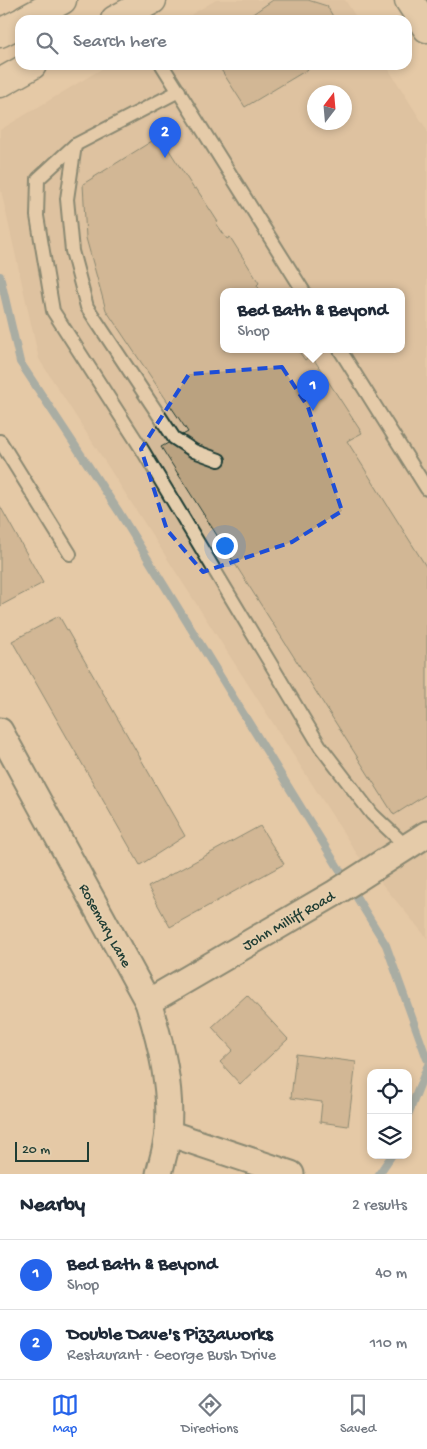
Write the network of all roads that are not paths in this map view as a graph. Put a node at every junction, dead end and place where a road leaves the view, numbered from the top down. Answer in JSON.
{"nodes":[{"id":1,"x":62,"y":0,"type":"edge"},
{"id":2,"x":409,"y":0,"type":"edge"},
{"id":3,"x":34,"y":15,"type":"edge"},
{"id":4,"x":15,"y":26,"type":"edge"},
{"id":5,"x":427,"y":28,"type":"edge"},
{"id":6,"x":0,"y":34,"type":"edge"},
{"id":7,"x":23,"y":70,"type":"edge"},
{"id":8,"x":165,"y":70,"type":"edge"},
{"id":9,"x":0,"y":83,"type":"edge"},
{"id":10,"x":178,"y":91,"type":"junction"},
{"id":11,"x":75,"y":145,"type":"junction"},
{"id":12,"x":301,"y":288,"type":"edge"},
{"id":13,"x":342,"y":353,"type":"edge"},
{"id":14,"x":0,"y":441,"type":"edge"},
{"id":15,"x":219,"y":460,"type":"dead end"},
{"id":16,"x":427,"y":489,"type":"edge"},
{"id":17,"x":70,"y":554,"type":"dead end"},
{"id":18,"x":0,"y":731,"type":"edge"},
{"id":19,"x":409,"y":846,"type":"edge"},
{"id":20,"x":148,"y":1002,"type":"junction"},
{"id":21,"x":168,"y":1133,"type":"junction"},
{"id":22,"x":159,"y":1174,"type":"edge"},
{"id":23,"x":291,"y":1174,"type":"edge"}],
"edges":[{"from":1,"to":3,"type":"main road"},
{"from":2,"to":5,"type":"main road"},
{"from":4,"to":6,"type":"main road"},
{"from":7,"to":9,"type":"main road"},
{"from":8,"to":10,"type":"lane"},
{"from":10,"to":11,"type":"lane"},
{"from":10,"to":12,"type":"lane"},
{"from":11,"to":15,"type":"lane"},
{"from":11,"to":19,"type":"lane"},
{"from":13,"to":16,"type":"lane"},
{"from":14,"to":17,"type":"lane"},
{"from":18,"to":20,"type":"street","name":"Rosemary Lane"},
{"from":19,"to":20,"type":"street","name":"John Milliff Road"},
{"from":20,"to":21,"type":"street","name":"Rosemary Lane"},
{"from":21,"to":22,"type":"street","name":"Rosemary Lane"},
{"from":21,"to":23,"type":"street"}]}
